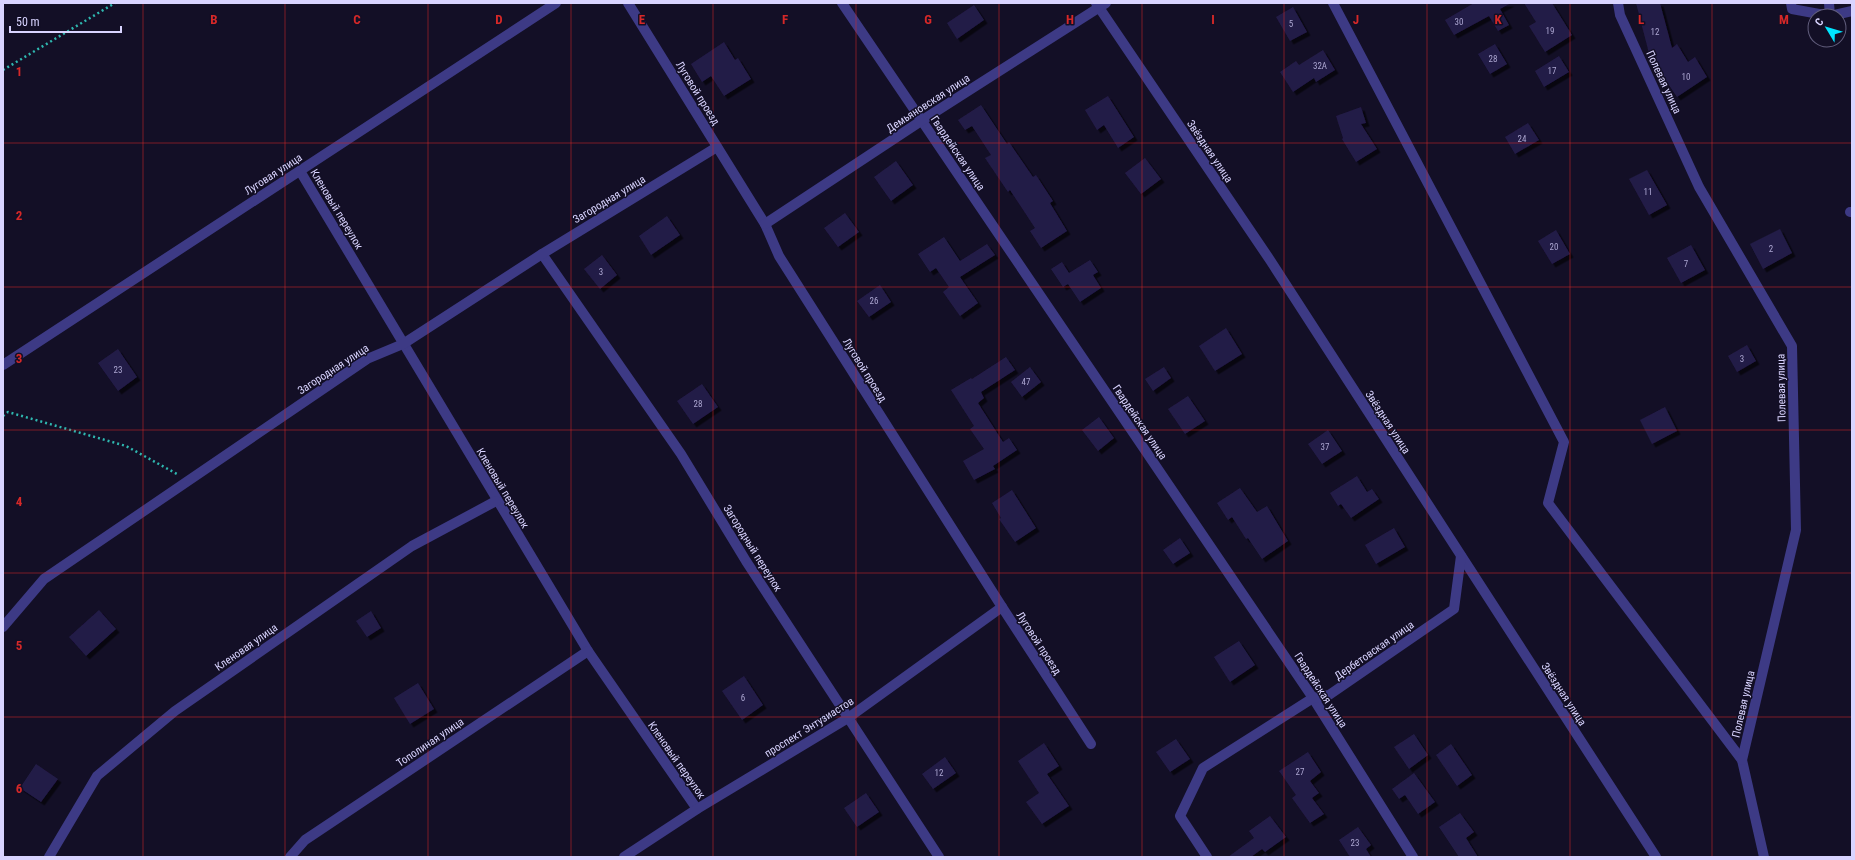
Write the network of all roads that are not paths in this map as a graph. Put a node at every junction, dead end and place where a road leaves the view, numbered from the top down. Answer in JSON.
{"nodes":[{"id":1,"x":556,"y":3,"type":"edge"},
{"id":2,"x":628,"y":3,"type":"edge"},
{"id":3,"x":842,"y":3,"type":"edge"},
{"id":4,"x":1333,"y":3,"type":"edge"},
{"id":5,"x":1618,"y":3,"type":"edge"},
{"id":6,"x":1791,"y":3,"type":"edge"},
{"id":7,"x":1100,"y":4,"type":"edge"},
{"id":8,"x":1807,"y":12,"type":"edge"},
{"id":9,"x":921,"y":121,"type":"junction"},
{"id":10,"x":717,"y":147,"type":"junction"},
{"id":11,"x":300,"y":170,"type":"junction"},
{"id":12,"x":765,"y":224,"type":"junction"},
{"id":13,"x":542,"y":254,"type":"junction"},
{"id":14,"x":403,"y":344,"type":"junction"},
{"id":15,"x":3,"y":365,"type":"edge"},
{"id":16,"x":496,"y":501,"type":"junction"},
{"id":17,"x":1461,"y":556,"type":"junction"},
{"id":18,"x":1002,"y":607,"type":"junction"},
{"id":19,"x":3,"y":626,"type":"edge"},
{"id":20,"x":588,"y":651,"type":"junction"},
{"id":21,"x":1313,"y":698,"type":"junction"},
{"id":22,"x":848,"y":718,"type":"junction"},
{"id":23,"x":1091,"y":744,"type":"dead end"},
{"id":24,"x":1742,"y":760,"type":"junction"},
{"id":25,"x":697,"y":810,"type":"junction"},
{"id":26,"x":49,"y":857,"type":"edge"},
{"id":27,"x":290,"y":857,"type":"edge"},
{"id":28,"x":624,"y":857,"type":"edge"},
{"id":29,"x":939,"y":857,"type":"edge"},
{"id":30,"x":1207,"y":857,"type":"edge"},
{"id":31,"x":1413,"y":857,"type":"edge"},
{"id":32,"x":1656,"y":857,"type":"edge"},
{"id":33,"x":1764,"y":857,"type":"edge"}],
"edges":[{"from":1,"to":11,"type":"street","name":"Луговая улица"},
{"from":2,"to":10,"type":"street","name":"Луговой проезд"},
{"from":3,"to":9,"type":"street","name":"Гвардейская улица"},
{"from":4,"to":24,"type":"street"},
{"from":5,"to":24,"type":"street","name":"Полевая улица"},
{"from":6,"to":8,"type":"street"},
{"from":7,"to":9,"type":"street","name":"Демьяновская улица"},
{"from":7,"to":17,"type":"street","name":"Звёздная улица"},
{"from":9,"to":12,"type":"street","name":"Демьяновская улица"},
{"from":9,"to":21,"type":"street","name":"Гвардейская улица"},
{"from":10,"to":12,"type":"street","name":"Луговой проезд"},
{"from":10,"to":13,"type":"street","name":"Загородная улица"},
{"from":11,"to":14,"type":"street","name":"Кленовый переулок"},
{"from":11,"to":15,"type":"street","name":"Луговая улица"},
{"from":12,"to":18,"type":"street","name":"Луговой проезд"},
{"from":13,"to":14,"type":"street","name":"Загородная улица"},
{"from":13,"to":22,"type":"street","name":"Загородный переулок"},
{"from":14,"to":16,"type":"street","name":"Кленовый переулок"},
{"from":14,"to":19,"type":"street","name":"Загородная улица"},
{"from":16,"to":20,"type":"street","name":"Кленовый переулок"},
{"from":16,"to":26,"type":"street","name":"Кленовая улица"},
{"from":17,"to":21,"type":"street","name":"Дербетовская улица"},
{"from":17,"to":32,"type":"street","name":"Звёздная улица"},
{"from":18,"to":22,"type":"street","name":"проспект Энтузиастов"},
{"from":18,"to":23,"type":"street","name":"Луговой проезд"},
{"from":20,"to":25,"type":"street","name":"Кленовый переулок"},
{"from":20,"to":27,"type":"street","name":"Тополиная улица"},
{"from":21,"to":30,"type":"street","name":"Дербетовская улица"},
{"from":21,"to":31,"type":"street","name":"Гвардейская улица"},
{"from":22,"to":25,"type":"street","name":"проспект Энтузиастов"},
{"from":22,"to":29,"type":"street","name":"Загородный переулок"},
{"from":24,"to":33,"type":"street"},
{"from":25,"to":28,"type":"street","name":"проспект Энтузиастов"}]}
